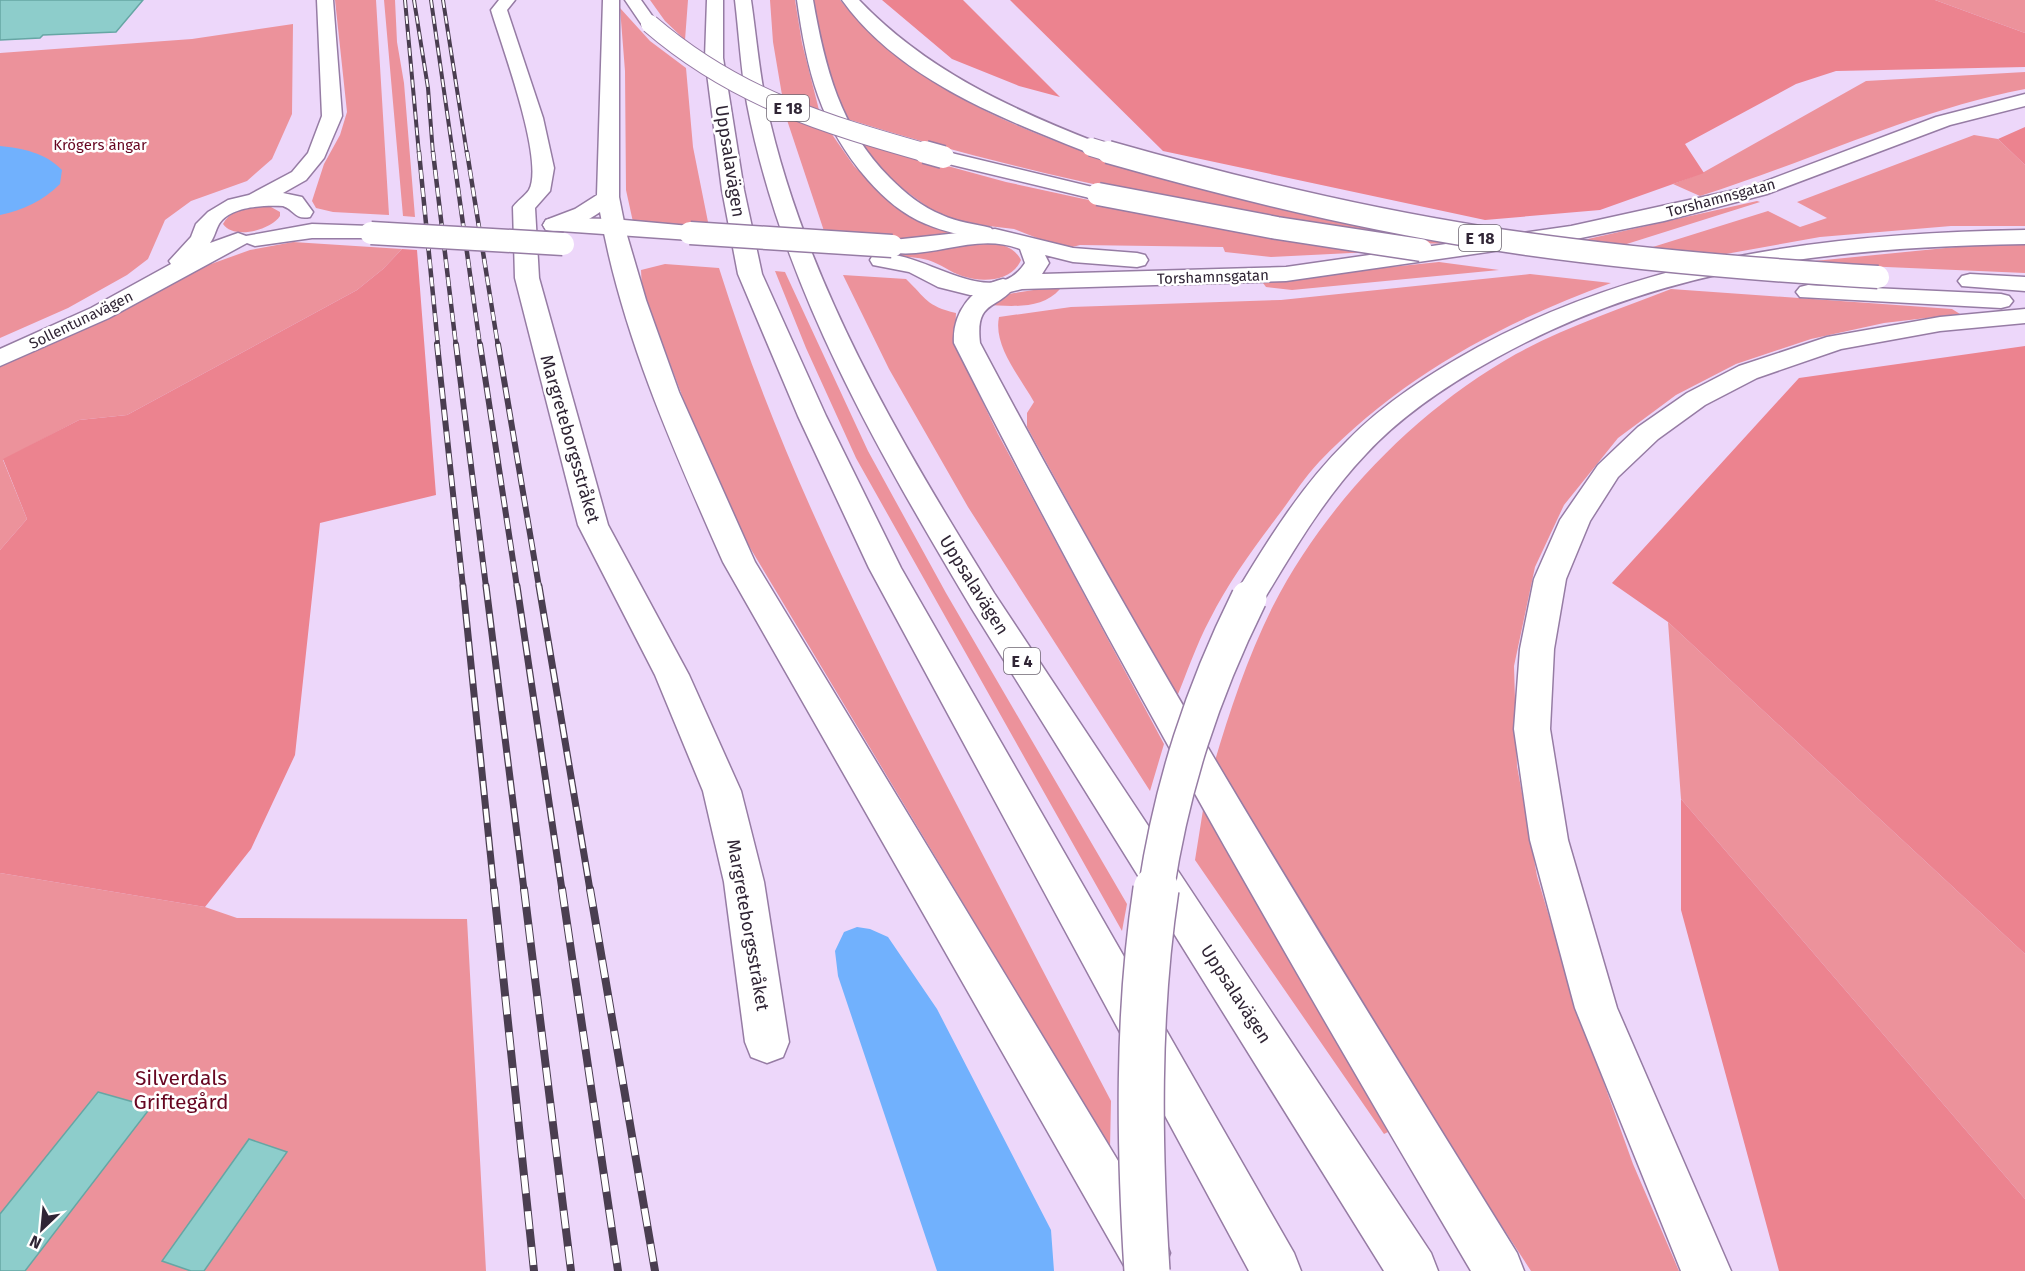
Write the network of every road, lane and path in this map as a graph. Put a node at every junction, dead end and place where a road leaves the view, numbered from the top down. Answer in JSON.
{"nodes":[{"id":1,"x":325,"y":0,"type":"edge"},
{"id":2,"x":507,"y":0,"type":"edge"},
{"id":3,"x":610,"y":0,"type":"edge"},
{"id":4,"x":633,"y":0,"type":"edge"},
{"id":5,"x":715,"y":0,"type":"edge"},
{"id":6,"x":743,"y":0,"type":"edge"},
{"id":7,"x":805,"y":0,"type":"edge"},
{"id":8,"x":850,"y":0,"type":"edge"},
{"id":9,"x":2025,"y":100,"type":"edge"},
{"id":10,"x":299,"y":176,"type":"junction"},
{"id":11,"x":608,"y":197,"type":"junction"},
{"id":12,"x":255,"y":200,"type":"junction"},
{"id":13,"x":298,"y":207,"type":"junction"},
{"id":14,"x":373,"y":227,"type":"junction"},
{"id":15,"x":206,"y":231,"type":"junction"},
{"id":16,"x":983,"y":233,"type":"junction"},
{"id":17,"x":559,"y":235,"type":"junction"},
{"id":18,"x":615,"y":236,"type":"junction"},
{"id":19,"x":2025,"y":237,"type":"edge"},
{"id":20,"x":246,"y":239,"type":"junction"},
{"id":21,"x":1030,"y":245,"type":"junction"},
{"id":22,"x":887,"y":253,"type":"junction"},
{"id":23,"x":1406,"y":256,"type":"junction"},
{"id":24,"x":161,"y":279,"type":"junction"},
{"id":25,"x":1011,"y":284,"type":"junction"},
{"id":26,"x":2025,"y":284,"type":"edge"},
{"id":27,"x":2025,"y":302,"type":"edge"},
{"id":28,"x":2025,"y":316,"type":"edge"},
{"id":29,"x":0,"y":358,"type":"edge"},
{"id":30,"x":767,"y":1042,"type":"dead end"},
{"id":31,"x":1148,"y":1271,"type":"edge"},
{"id":32,"x":1155,"y":1271,"type":"edge"},
{"id":33,"x":1276,"y":1271,"type":"edge"},
{"id":34,"x":1413,"y":1271,"type":"edge"},
{"id":35,"x":1499,"y":1271,"type":"edge"},
{"id":36,"x":1706,"y":1271,"type":"edge"}],
"edges":[{"from":1,"to":10,"type":"main road","name":"Sollentunavägen"},
{"from":2,"to":30,"type":"main road","name":"Margreteborgsstråket"},
{"from":3,"to":11,"type":"main road"},
{"from":4,"to":27,"type":"main road","number":"E 18","bridge":true},
{"from":5,"to":33,"type":"main road","name":"Uppsalavägen"},
{"from":6,"to":34,"type":"main road","name":"Uppsalavägen","number":"E 4"},
{"from":7,"to":16,"type":"main road","name":"Torshamnsgatan"},
{"from":8,"to":26,"type":"main road","number":"E 18","bridge":true},
{"from":9,"to":23,"type":"main road","name":"Torshamnsgatan"},
{"from":10,"to":12,"type":"main road","name":"Sollentunavägen"},
{"from":10,"to":13,"type":"main road","name":"Sollentunavägen"},
{"from":11,"to":17,"type":"main road"},
{"from":11,"to":18,"type":"main road"},
{"from":12,"to":13,"type":"main road","name":"Sollentunavägen"},
{"from":12,"to":15,"type":"main road","name":"Sollentunavägen"},
{"from":13,"to":14,"type":"main road"},
{"from":13,"to":20,"type":"main road","name":"Sollentunavägen"},
{"from":14,"to":17,"type":"main road","bridge":true},
{"from":14,"to":20,"type":"main road"},
{"from":15,"to":20,"type":"main road"},
{"from":15,"to":24,"type":"main road","name":"Sollentunavägen"},
{"from":16,"to":21,"type":"main road","name":"Torshamnsgatan"},
{"from":16,"to":22,"type":"main road"},
{"from":17,"to":18,"type":"main road"},
{"from":18,"to":22,"type":"main road"},
{"from":18,"to":32,"type":"main road"},
{"from":19,"to":31,"type":"main road","bridge":true},
{"from":20,"to":24,"type":"main road","name":"Sollentunavägen"},
{"from":21,"to":23,"type":"main road","name":"Torshamnsgatan"},
{"from":21,"to":25,"type":"main road"},
{"from":22,"to":25,"type":"main road","name":"Torshamnsgatan"},
{"from":23,"to":25,"type":"main road","name":"Torshamnsgatan"},
{"from":24,"to":29,"type":"main road","name":"Sollentunavägen"},
{"from":25,"to":35,"type":"main road"},
{"from":28,"to":36,"type":"main road"}]}
